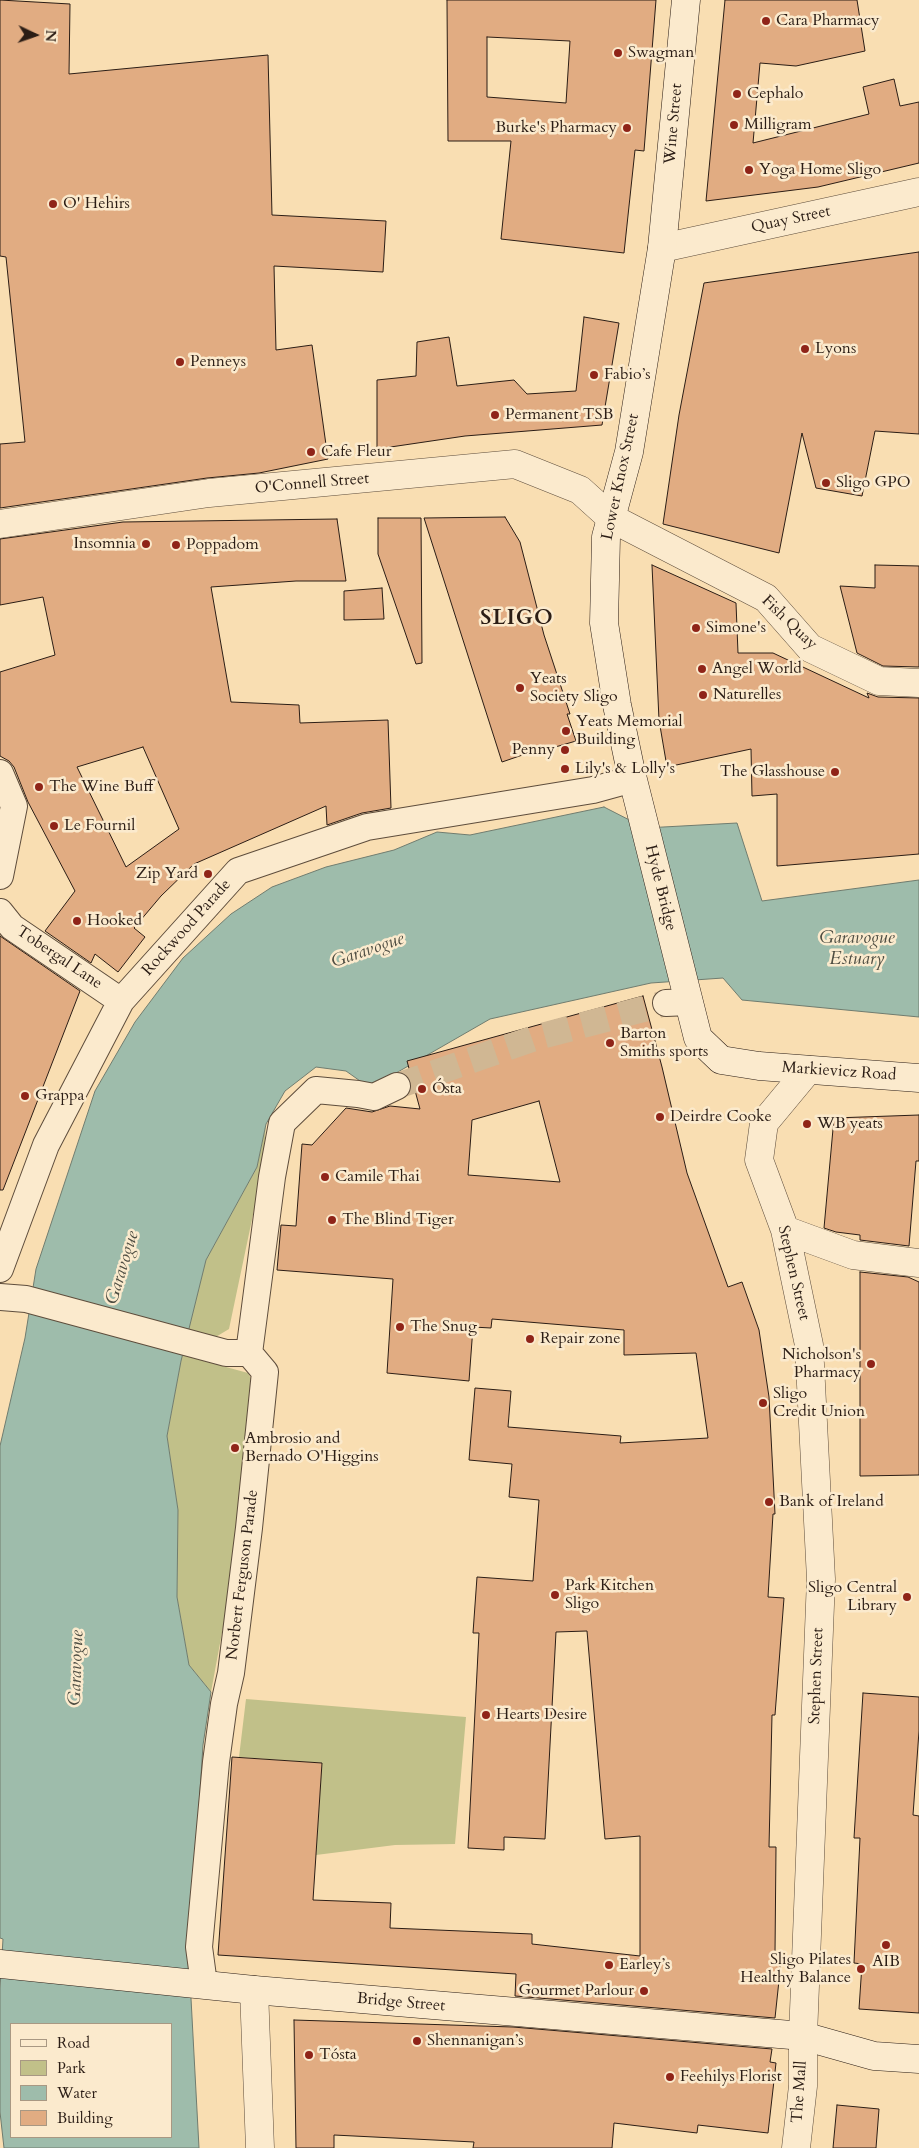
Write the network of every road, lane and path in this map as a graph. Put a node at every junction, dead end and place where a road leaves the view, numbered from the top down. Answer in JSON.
{"nodes":[{"id":1,"x":686,"y":0,"type":"edge"},
{"id":2,"x":919,"y":192,"type":"edge"},
{"id":3,"x":662,"y":248,"type":"junction"},
{"id":4,"x":611,"y":518,"type":"junction"},
{"id":5,"x":0,"y":524,"type":"edge"},
{"id":6,"x":919,"y":683,"type":"edge"},
{"id":7,"x":0,"y":773,"type":"edge"},
{"id":8,"x":634,"y":786,"type":"junction"},
{"id":9,"x":0,"y":876,"type":"edge"},
{"id":10,"x":0,"y":912,"type":"edge"},
{"id":11,"x":121,"y":1001,"type":"junction"},
{"id":12,"x":759,"y":1066,"type":"joint"},
{"id":13,"x":808,"y":1070,"type":"junction"},
{"id":14,"x":919,"y":1078,"type":"edge"},
{"id":15,"x":397,"y":1086,"type":"tunnel mouth"},
{"id":16,"x":785,"y":1230,"type":"junction"},
{"id":17,"x":919,"y":1264,"type":"edge"},
{"id":18,"x":0,"y":1269,"type":"edge"},
{"id":19,"x":0,"y":1297,"type":"edge"},
{"id":20,"x":238,"y":1353,"type":"junction"},
{"id":21,"x":0,"y":1964,"type":"edge"},
{"id":22,"x":200,"y":1984,"type":"junction"},
{"id":23,"x":254,"y":1990,"type":"junction"},
{"id":24,"x":803,"y":2036,"type":"junction"},
{"id":25,"x":919,"y":2060,"type":"edge"},
{"id":26,"x":260,"y":2148,"type":"edge"},
{"id":27,"x":796,"y":2148,"type":"edge"}],
"edges":[{"from":1,"to":3,"type":"street","name":"Wine Street"},
{"from":2,"to":3,"type":"street","name":"Quay Street"},
{"from":3,"to":4,"type":"street","name":"Lower Knox Street"},
{"from":4,"to":5,"type":"street","name":"O'Connell Street"},
{"from":4,"to":6,"type":"street","name":"Fish Quay"},
{"from":4,"to":8,"type":"street","name":"Lower Knox Street"},
{"from":7,"to":9,"type":"street"},
{"from":8,"to":11,"type":"street","name":"Rockwood Parade"},
{"from":8,"to":12,"type":"street","name":"Hyde Bridge"},
{"from":10,"to":11,"type":"street","name":"Tobergal Lane"},
{"from":11,"to":18,"type":"street","name":"Rockwood Parade"},
{"from":12,"to":13,"type":"street","name":"Markievicz Road"},
{"from":13,"to":14,"type":"street","name":"Markievicz Road"},
{"from":13,"to":16,"type":"street","name":"Stephen Street"},
{"from":15,"to":20,"type":"street"},
{"from":16,"to":17,"type":"street"},
{"from":16,"to":24,"type":"street","name":"Stephen Street"},
{"from":19,"to":20,"type":"street"},
{"from":20,"to":22,"type":"street","name":"Norbert Ferguson Parade"},
{"from":21,"to":22,"type":"street","name":"Bridge Street"},
{"from":22,"to":23,"type":"street","name":"Bridge Street"},
{"from":23,"to":24,"type":"street","name":"Bridge Street"},
{"from":23,"to":26,"type":"street"},
{"from":24,"to":25,"type":"street","name":"Bridge Street"},
{"from":24,"to":27,"type":"street","name":"The Mall"}]}
